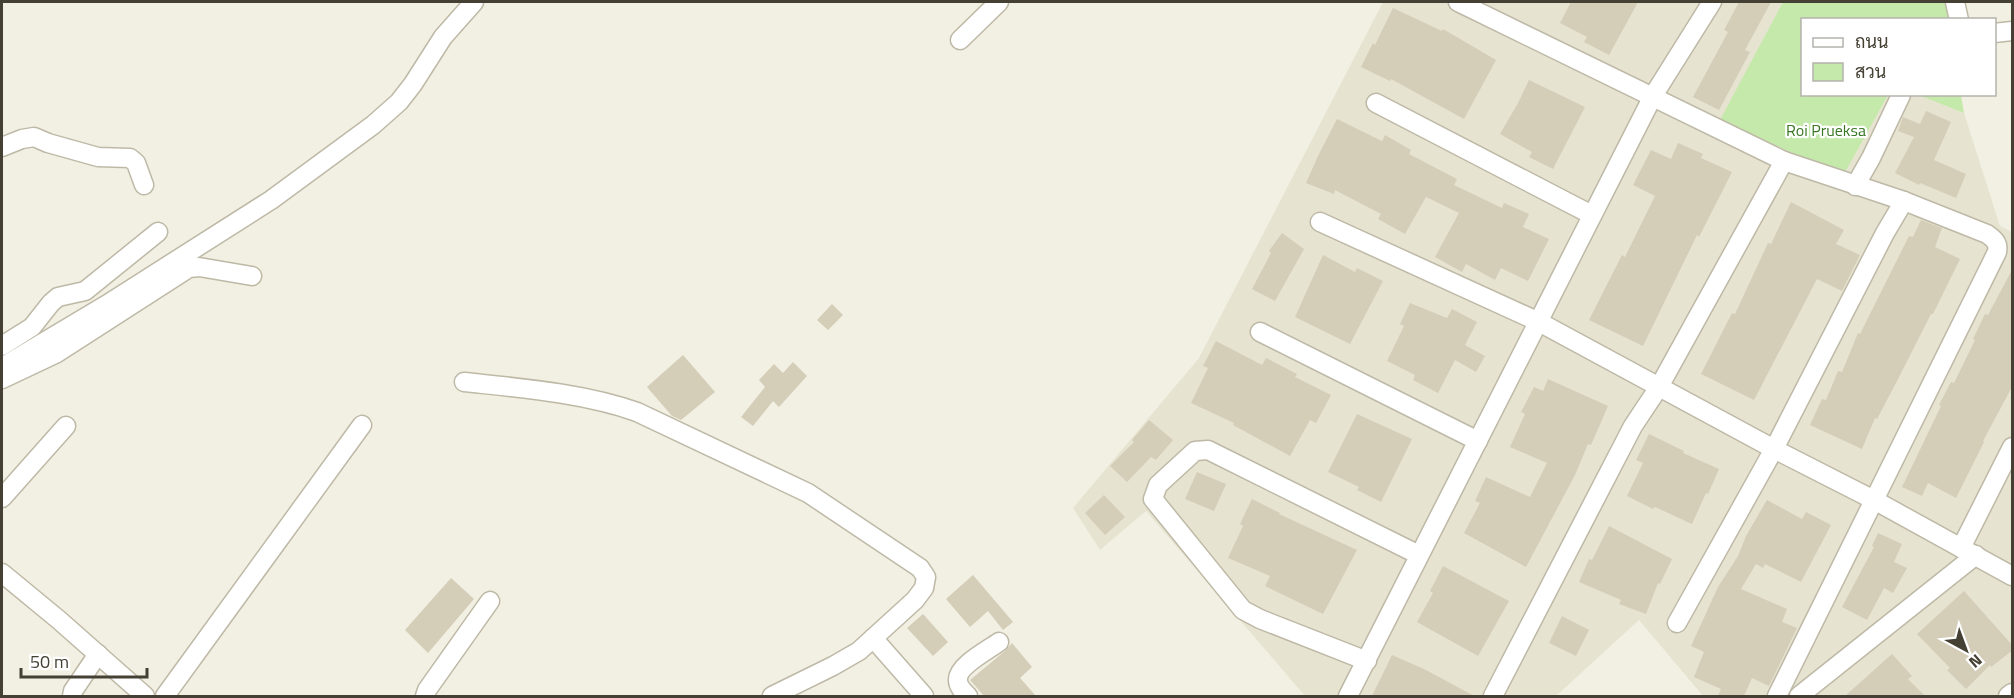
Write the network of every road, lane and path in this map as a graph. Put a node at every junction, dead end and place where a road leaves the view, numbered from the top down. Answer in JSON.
{"nodes":[{"id":1,"x":474,"y":2,"type":"edge"},
{"id":2,"x":999,"y":2,"type":"edge"},
{"id":3,"x":1458,"y":2,"type":"edge"},
{"id":4,"x":1955,"y":2,"type":"edge"},
{"id":5,"x":1709,"y":3,"type":"edge"},
{"id":6,"x":1959,"y":18,"type":"edge"},
{"id":7,"x":2013,"y":30,"type":"edge"},
{"id":8,"x":1996,"y":33,"type":"edge"},
{"id":9,"x":960,"y":40,"type":"dead end"},
{"id":10,"x":1653,"y":96,"type":"junction"},
{"id":11,"x":1901,"y":96,"type":"edge"},
{"id":12,"x":1376,"y":103,"type":"dead end"},
{"id":13,"x":2,"y":147,"type":"edge"},
{"id":14,"x":1784,"y":161,"type":"junction"},
{"id":15,"x":144,"y":185,"type":"dead end"},
{"id":16,"x":1855,"y":186,"type":"junction"},
{"id":17,"x":1904,"y":201,"type":"junction"},
{"id":18,"x":1592,"y":215,"type":"junction"},
{"id":19,"x":1320,"y":222,"type":"dead end"},
{"id":20,"x":158,"y":232,"type":"dead end"},
{"id":21,"x":252,"y":276,"type":"dead end"},
{"id":22,"x":1539,"y":322,"type":"junction"},
{"id":23,"x":1260,"y":332,"type":"dead end"},
{"id":24,"x":2,"y":346,"type":"edge"},
{"id":25,"x":2,"y":367,"type":"edge"},
{"id":26,"x":2,"y":379,"type":"edge"},
{"id":27,"x":465,"y":382,"type":"dead end"},
{"id":28,"x":1659,"y":387,"type":"junction"},
{"id":29,"x":362,"y":425,"type":"dead end"},
{"id":30,"x":66,"y":426,"type":"dead end"},
{"id":31,"x":1478,"y":441,"type":"junction"},
{"id":32,"x":2013,"y":447,"type":"edge"},
{"id":33,"x":1774,"y":449,"type":"junction"},
{"id":34,"x":2,"y":498,"type":"edge"},
{"id":35,"x":1874,"y":500,"type":"junction"},
{"id":36,"x":1969,"y":552,"type":"junction"},
{"id":37,"x":1419,"y":555,"type":"junction"},
{"id":38,"x":2,"y":573,"type":"edge"},
{"id":39,"x":2013,"y":576,"type":"edge"},
{"id":40,"x":490,"y":601,"type":"dead end"},
{"id":41,"x":1677,"y":623,"type":"dead end"},
{"id":42,"x":873,"y":638,"type":"junction"},
{"id":43,"x":999,"y":642,"type":"dead end"},
{"id":44,"x":98,"y":654,"type":"junction"},
{"id":45,"x":1367,"y":661,"type":"junction"},
{"id":46,"x":137,"y":693,"type":"edge"},
{"id":47,"x":2013,"y":693,"type":"edge"},
{"id":48,"x":72,"y":696,"type":"edge"},
{"id":49,"x":165,"y":696,"type":"edge"},
{"id":50,"x":425,"y":696,"type":"edge"},
{"id":51,"x":772,"y":696,"type":"edge"},
{"id":52,"x":924,"y":696,"type":"edge"},
{"id":53,"x":968,"y":696,"type":"edge"},
{"id":54,"x":1348,"y":696,"type":"edge"},
{"id":55,"x":1493,"y":696,"type":"edge"},
{"id":56,"x":1777,"y":696,"type":"edge"},
{"id":57,"x":1799,"y":696,"type":"edge"},
{"id":58,"x":2008,"y":696,"type":"edge"}],
"edges":[{"from":1,"to":25,"type":"street"},
{"from":2,"to":9,"type":"street"},
{"from":3,"to":10,"type":"street"},
{"from":4,"to":6,"type":"street"},
{"from":5,"to":10,"type":"street"},
{"from":7,"to":8,"type":"street"},
{"from":10,"to":14,"type":"street"},
{"from":10,"to":18,"type":"street"},
{"from":11,"to":16,"type":"street"},
{"from":12,"to":18,"type":"street"},
{"from":13,"to":15,"type":"street"},
{"from":14,"to":16,"type":"street"},
{"from":14,"to":28,"type":"street"},
{"from":16,"to":17,"type":"street"},
{"from":17,"to":33,"type":"street"},
{"from":17,"to":35,"type":"street"},
{"from":18,"to":22,"type":"street"},
{"from":19,"to":22,"type":"street"},
{"from":20,"to":24,"type":"street"},
{"from":21,"to":26,"type":"street"},
{"from":22,"to":28,"type":"street"},
{"from":22,"to":31,"type":"street"},
{"from":23,"to":31,"type":"street"},
{"from":27,"to":42,"type":"street"},
{"from":28,"to":33,"type":"street"},
{"from":28,"to":55,"type":"street"},
{"from":29,"to":49,"type":"street"},
{"from":30,"to":34,"type":"street"},
{"from":31,"to":37,"type":"street"},
{"from":32,"to":36,"type":"street"},
{"from":33,"to":35,"type":"street"},
{"from":33,"to":41,"type":"street"},
{"from":35,"to":36,"type":"street"},
{"from":35,"to":56,"type":"street"},
{"from":36,"to":39,"type":"street"},
{"from":36,"to":57,"type":"street"},
{"from":37,"to":45,"type":"street"},
{"from":37,"to":45,"type":"street"},
{"from":38,"to":44,"type":"street"},
{"from":40,"to":50,"type":"street"},
{"from":42,"to":51,"type":"street"},
{"from":42,"to":52,"type":"street"},
{"from":43,"to":53,"type":"street"},
{"from":44,"to":46,"type":"street"},
{"from":44,"to":48,"type":"street"},
{"from":45,"to":54,"type":"street"},
{"from":47,"to":58,"type":"street"}]}
